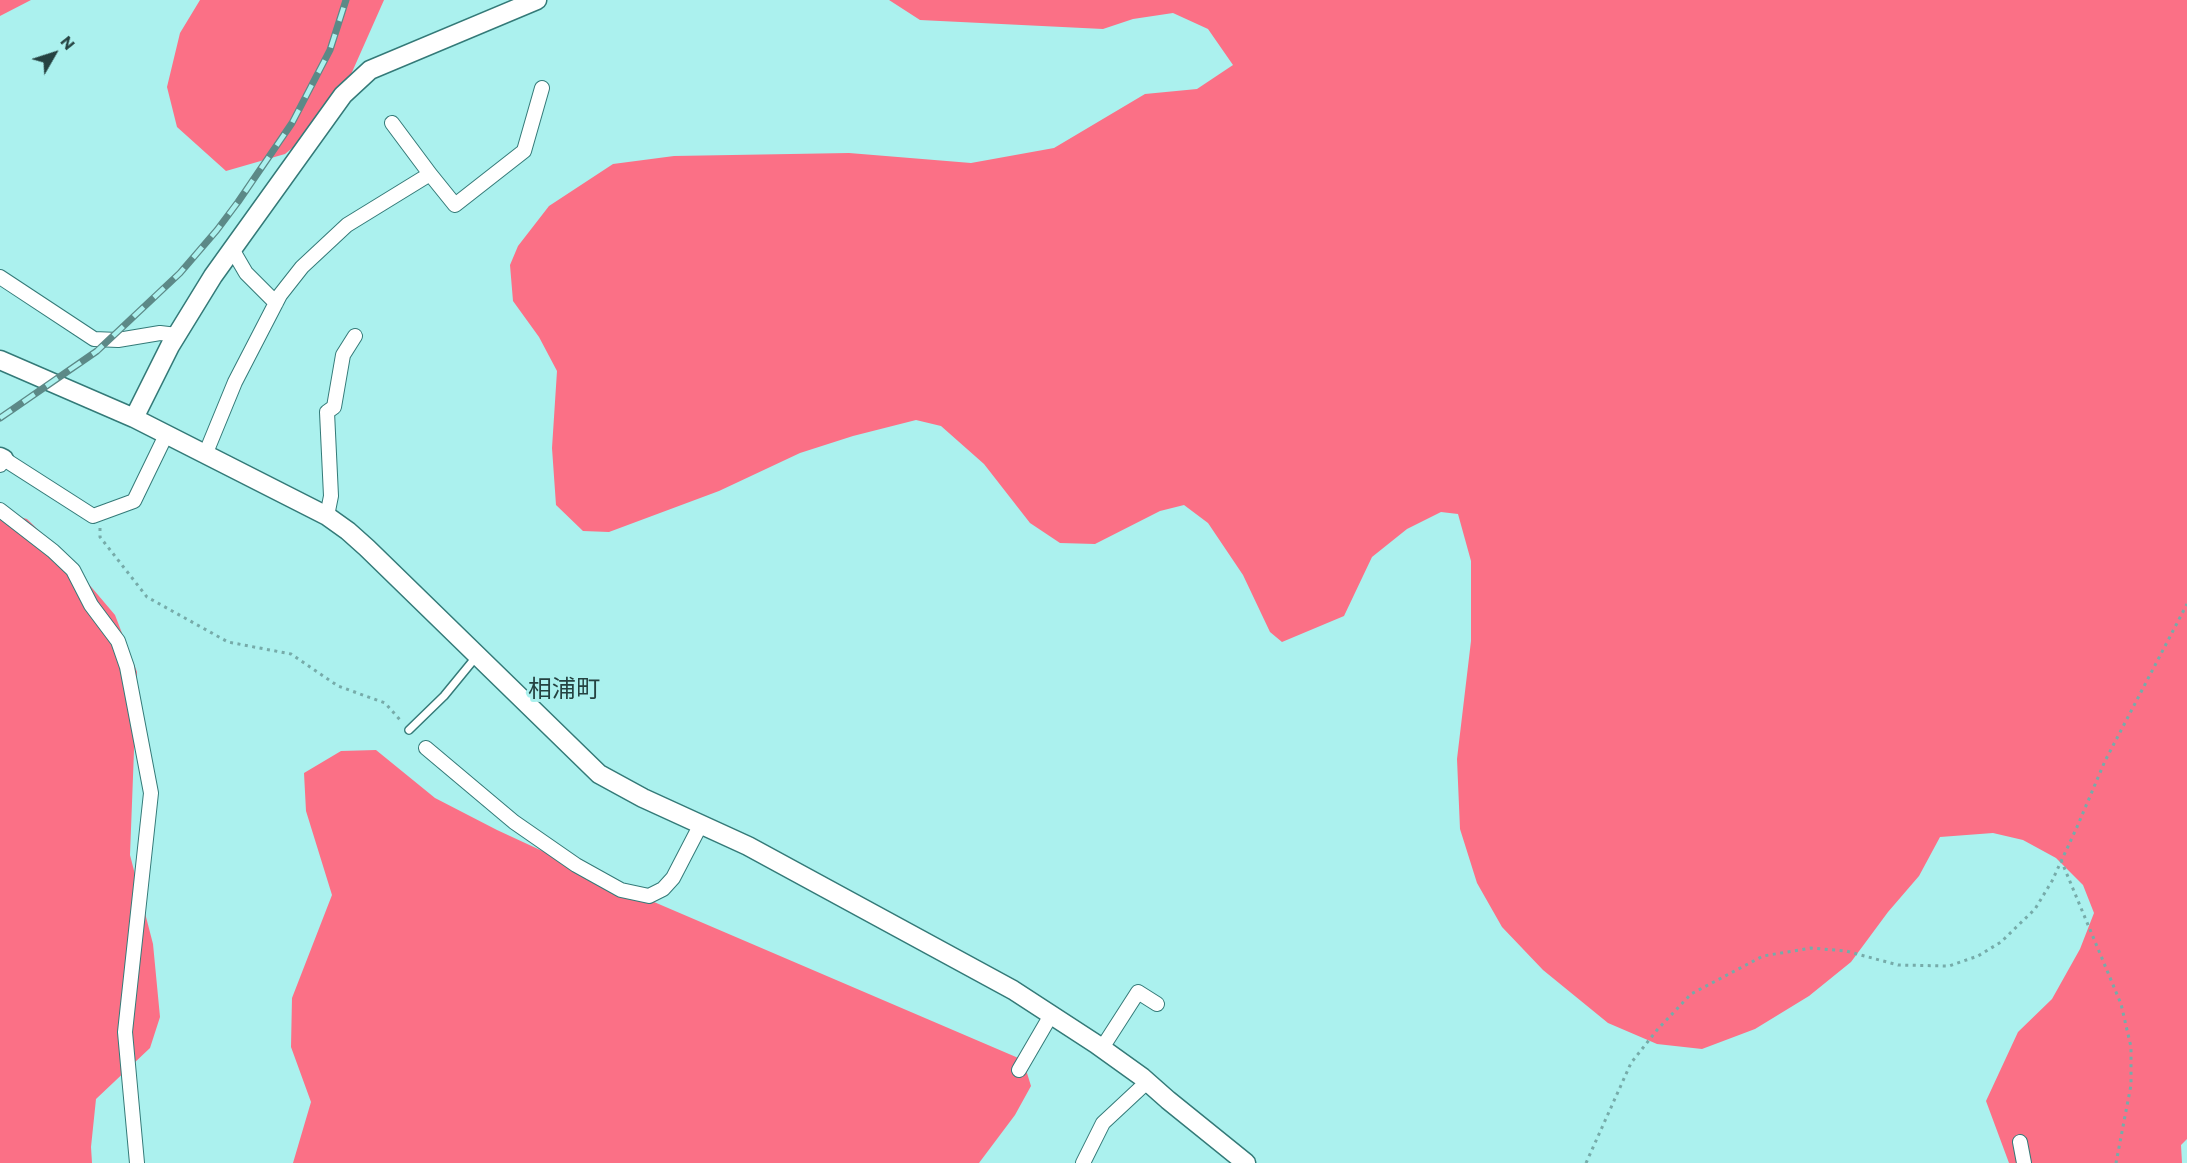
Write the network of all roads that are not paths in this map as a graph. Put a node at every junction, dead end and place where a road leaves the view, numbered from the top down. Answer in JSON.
{"nodes":[{"id":1,"x":537,"y":0,"type":"edge"},
{"id":2,"x":542,"y":88,"type":"dead end"},
{"id":3,"x":392,"y":123,"type":"dead end"},
{"id":4,"x":430,"y":174,"type":"junction"},
{"id":5,"x":232,"y":249,"type":"junction"},
{"id":6,"x":0,"y":277,"type":"edge"},
{"id":7,"x":276,"y":303,"type":"junction"},
{"id":8,"x":177,"y":335,"type":"junction"},
{"id":9,"x":355,"y":336,"type":"dead end"},
{"id":10,"x":0,"y":360,"type":"edge"},
{"id":11,"x":134,"y":418,"type":"junction"},
{"id":12,"x":166,"y":435,"type":"junction"},
{"id":13,"x":205,"y":455,"type":"junction"},
{"id":14,"x":1,"y":460,"type":"edge"},
{"id":15,"x":0,"y":510,"type":"edge"},
{"id":16,"x":327,"y":516,"type":"junction"},
{"id":17,"x":477,"y":655,"type":"junction"},
{"id":18,"x":409,"y":730,"type":"road end"},
{"id":19,"x":426,"y":748,"type":"dead end"},
{"id":20,"x":700,"y":824,"type":"junction"},
{"id":21,"x":1157,"y":1004,"type":"dead end"},
{"id":22,"x":1051,"y":1015,"type":"junction"},
{"id":23,"x":1102,"y":1048,"type":"junction"},
{"id":24,"x":1019,"y":1070,"type":"dead end"},
{"id":25,"x":1147,"y":1082,"type":"junction"},
{"id":26,"x":2020,"y":1143,"type":"dead end"},
{"id":27,"x":137,"y":1163,"type":"edge"},
{"id":28,"x":1083,"y":1163,"type":"edge"},
{"id":29,"x":1246,"y":1163,"type":"edge"},
{"id":30,"x":2024,"y":1163,"type":"edge"}],
"edges":[{"from":1,"to":5,"type":"street"},
{"from":2,"to":4,"type":"street"},
{"from":3,"to":4,"type":"street"},
{"from":4,"to":7,"type":"street"},
{"from":5,"to":7,"type":"street"},
{"from":5,"to":8,"type":"street"},
{"from":6,"to":8,"type":"street"},
{"from":7,"to":13,"type":"street"},
{"from":8,"to":11,"type":"street"},
{"from":9,"to":16,"type":"street"},
{"from":10,"to":11,"type":"street"},
{"from":11,"to":12,"type":"street"},
{"from":12,"to":13,"type":"street"},
{"from":12,"to":14,"type":"street"},
{"from":13,"to":16,"type":"street"},
{"from":15,"to":27,"type":"street"},
{"from":16,"to":17,"type":"street"},
{"from":17,"to":18,"type":"lane"},
{"from":17,"to":20,"type":"street"},
{"from":19,"to":20,"type":"street"},
{"from":20,"to":22,"type":"street"},
{"from":21,"to":23,"type":"street"},
{"from":22,"to":23,"type":"street"},
{"from":22,"to":24,"type":"street"},
{"from":23,"to":25,"type":"street"},
{"from":25,"to":28,"type":"street"},
{"from":25,"to":29,"type":"street"},
{"from":26,"to":30,"type":"street"}]}
